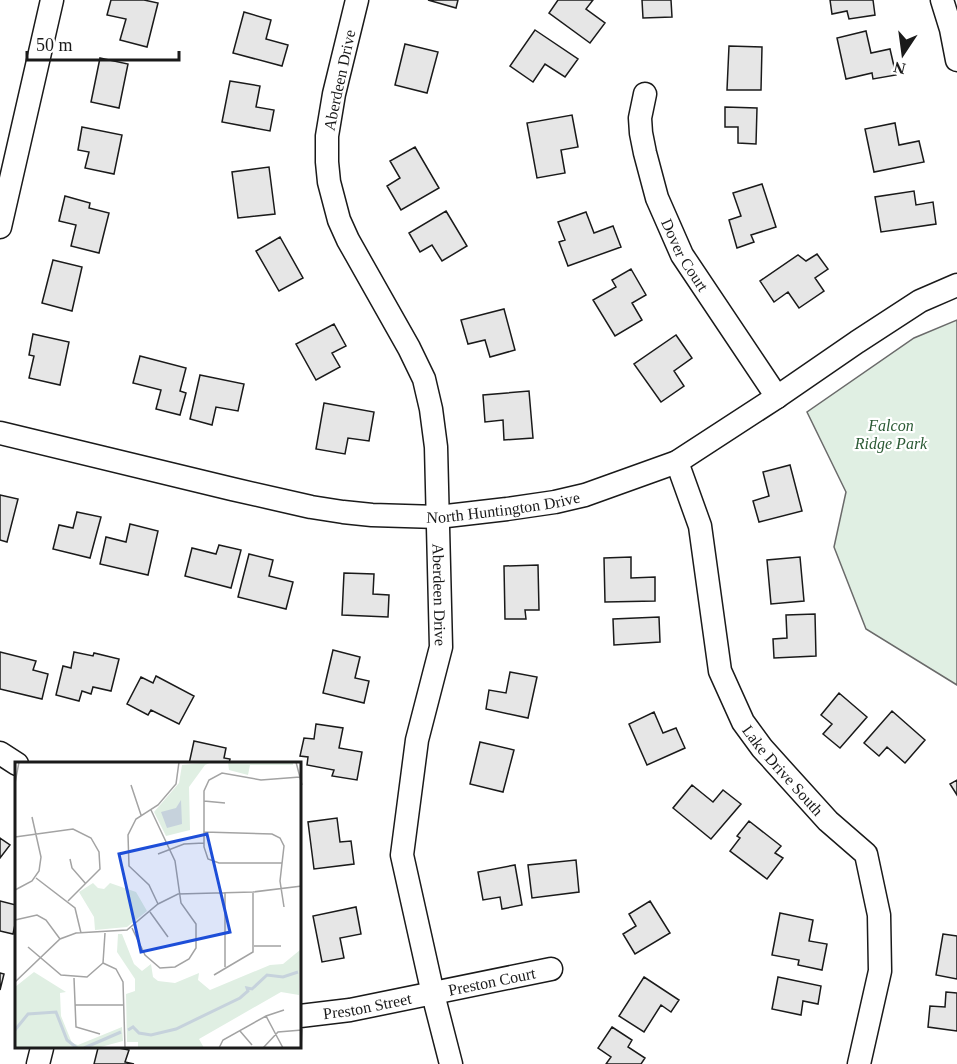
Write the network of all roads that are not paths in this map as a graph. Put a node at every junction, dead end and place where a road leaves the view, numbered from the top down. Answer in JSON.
{"nodes":[{"id":1,"x":52,"y":0,"type":"edge"},
{"id":2,"x":357,"y":0,"type":"edge"},
{"id":3,"x":942,"y":0,"type":"edge"},
{"id":4,"x":957,"y":60,"type":"edge"},
{"id":5,"x":645,"y":94,"type":"dead end"},
{"id":6,"x":0,"y":227,"type":"edge"},
{"id":7,"x":957,"y":285,"type":"edge"},
{"id":8,"x":777,"y":397,"type":"junction"},
{"id":9,"x":0,"y":433,"type":"edge"},
{"id":10,"x":677,"y":462,"type":"junction"},
{"id":11,"x":438,"y":517,"type":"junction"},
{"id":12,"x":0,"y":753,"type":"edge"},
{"id":13,"x":15,"y":763,"type":"edge"},
{"id":14,"x":551,"y":969,"type":"dead end"},
{"id":15,"x":433,"y":994,"type":"junction"},
{"id":16,"x":302,"y":1016,"type":"edge"},
{"id":17,"x":42,"y":1049,"type":"edge"},
{"id":18,"x":38,"y":1064,"type":"edge"},
{"id":19,"x":451,"y":1064,"type":"edge"},
{"id":20,"x":859,"y":1064,"type":"edge"}],
"edges":[{"from":1,"to":6,"type":"street"},
{"from":2,"to":11,"type":"street","name":"Aberdeen Drive"},
{"from":3,"to":4,"type":"street"},
{"from":5,"to":8,"type":"street","name":"Dover Court"},
{"from":7,"to":8,"type":"street","name":"North Huntington Drive"},
{"from":8,"to":10,"type":"street","name":"North Huntington Drive"},
{"from":9,"to":11,"type":"street","name":"North Huntington Drive"},
{"from":10,"to":11,"type":"street","name":"North Huntington Drive"},
{"from":10,"to":20,"type":"street","name":"Lake Drive South"},
{"from":11,"to":15,"type":"street","name":"Aberdeen Drive"},
{"from":12,"to":13,"type":"street"},
{"from":14,"to":15,"type":"street","name":"Preston Court"},
{"from":15,"to":16,"type":"street","name":"Preston Street"},
{"from":15,"to":19,"type":"street","name":"Aberdeen Drive"},
{"from":17,"to":18,"type":"street"}]}
